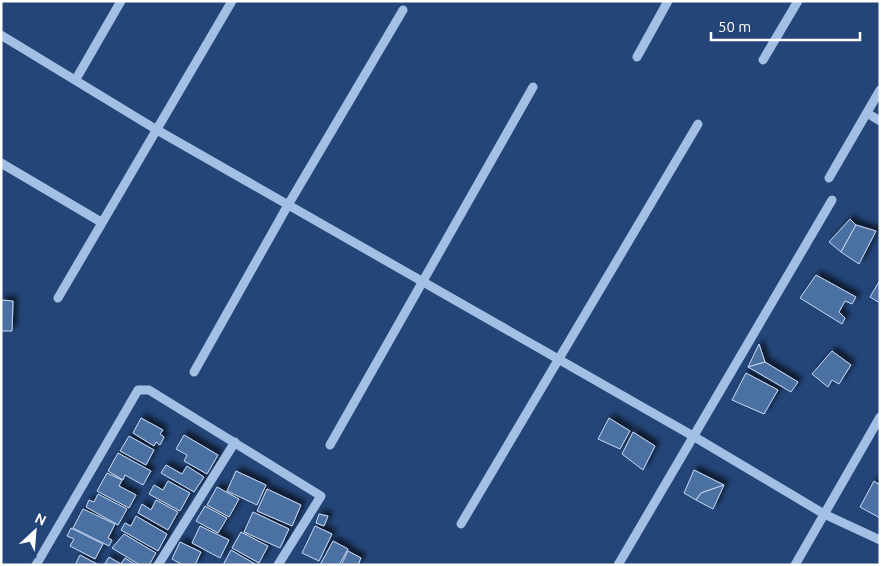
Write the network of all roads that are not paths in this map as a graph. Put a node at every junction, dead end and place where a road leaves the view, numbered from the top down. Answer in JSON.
{"nodes":[{"id":1,"x":121,"y":1,"type":"edge"},
{"id":2,"x":232,"y":1,"type":"edge"},
{"id":3,"x":668,"y":1,"type":"edge"},
{"id":4,"x":798,"y":1,"type":"edge"},
{"id":5,"x":403,"y":10,"type":"dead end"},
{"id":6,"x":1,"y":35,"type":"edge"},
{"id":7,"x":637,"y":57,"type":"dead end"},
{"id":8,"x":763,"y":60,"type":"dead end"},
{"id":9,"x":76,"y":79,"type":"junction"},
{"id":10,"x":533,"y":87,"type":"dead end"},
{"id":11,"x":880,"y":90,"type":"edge"},
{"id":12,"x":867,"y":113,"type":"junction"},
{"id":13,"x":880,"y":120,"type":"edge"},
{"id":14,"x":698,"y":124,"type":"dead end"},
{"id":15,"x":156,"y":130,"type":"junction"},
{"id":16,"x":1,"y":162,"type":"edge"},
{"id":17,"x":829,"y":178,"type":"dead end"},
{"id":18,"x":832,"y":200,"type":"dead end"},
{"id":19,"x":288,"y":205,"type":"junction"},
{"id":20,"x":101,"y":222,"type":"junction"},
{"id":21,"x":422,"y":281,"type":"junction"},
{"id":22,"x":58,"y":298,"type":"dead end"},
{"id":23,"x":559,"y":360,"type":"junction"},
{"id":24,"x":194,"y":372,"type":"dead end"},
{"id":25,"x":880,"y":416,"type":"edge"},
{"id":26,"x":693,"y":436,"type":"junction"},
{"id":27,"x":235,"y":442,"type":"junction"},
{"id":28,"x":330,"y":445,"type":"dead end"},
{"id":29,"x":824,"y":514,"type":"junction"},
{"id":30,"x":460,"y":524,"type":"dead end"},
{"id":31,"x":880,"y":540,"type":"edge"},
{"id":32,"x":36,"y":565,"type":"edge"},
{"id":33,"x":158,"y":565,"type":"edge"},
{"id":34,"x":278,"y":565,"type":"edge"},
{"id":35,"x":618,"y":565,"type":"edge"},
{"id":36,"x":795,"y":565,"type":"edge"}],
"edges":[{"from":1,"to":9,"type":"street"},
{"from":2,"to":15,"type":"street"},
{"from":3,"to":7,"type":"street"},
{"from":4,"to":8,"type":"street"},
{"from":5,"to":19,"type":"street"},
{"from":6,"to":9,"type":"street"},
{"from":9,"to":15,"type":"street"},
{"from":10,"to":21,"type":"street"},
{"from":11,"to":12,"type":"street"},
{"from":12,"to":13,"type":"street"},
{"from":12,"to":17,"type":"street"},
{"from":14,"to":23,"type":"street"},
{"from":15,"to":19,"type":"street"},
{"from":15,"to":20,"type":"street"},
{"from":16,"to":20,"type":"street"},
{"from":18,"to":26,"type":"street"},
{"from":19,"to":21,"type":"street"},
{"from":19,"to":24,"type":"street"},
{"from":20,"to":22,"type":"street"},
{"from":21,"to":23,"type":"street"},
{"from":21,"to":28,"type":"street"},
{"from":23,"to":26,"type":"street"},
{"from":23,"to":30,"type":"street"},
{"from":25,"to":29,"type":"street"},
{"from":26,"to":29,"type":"street"},
{"from":26,"to":35,"type":"street"},
{"from":27,"to":32,"type":"street"},
{"from":27,"to":33,"type":"street"},
{"from":27,"to":34,"type":"street"},
{"from":29,"to":31,"type":"street"},
{"from":29,"to":36,"type":"street"}]}
